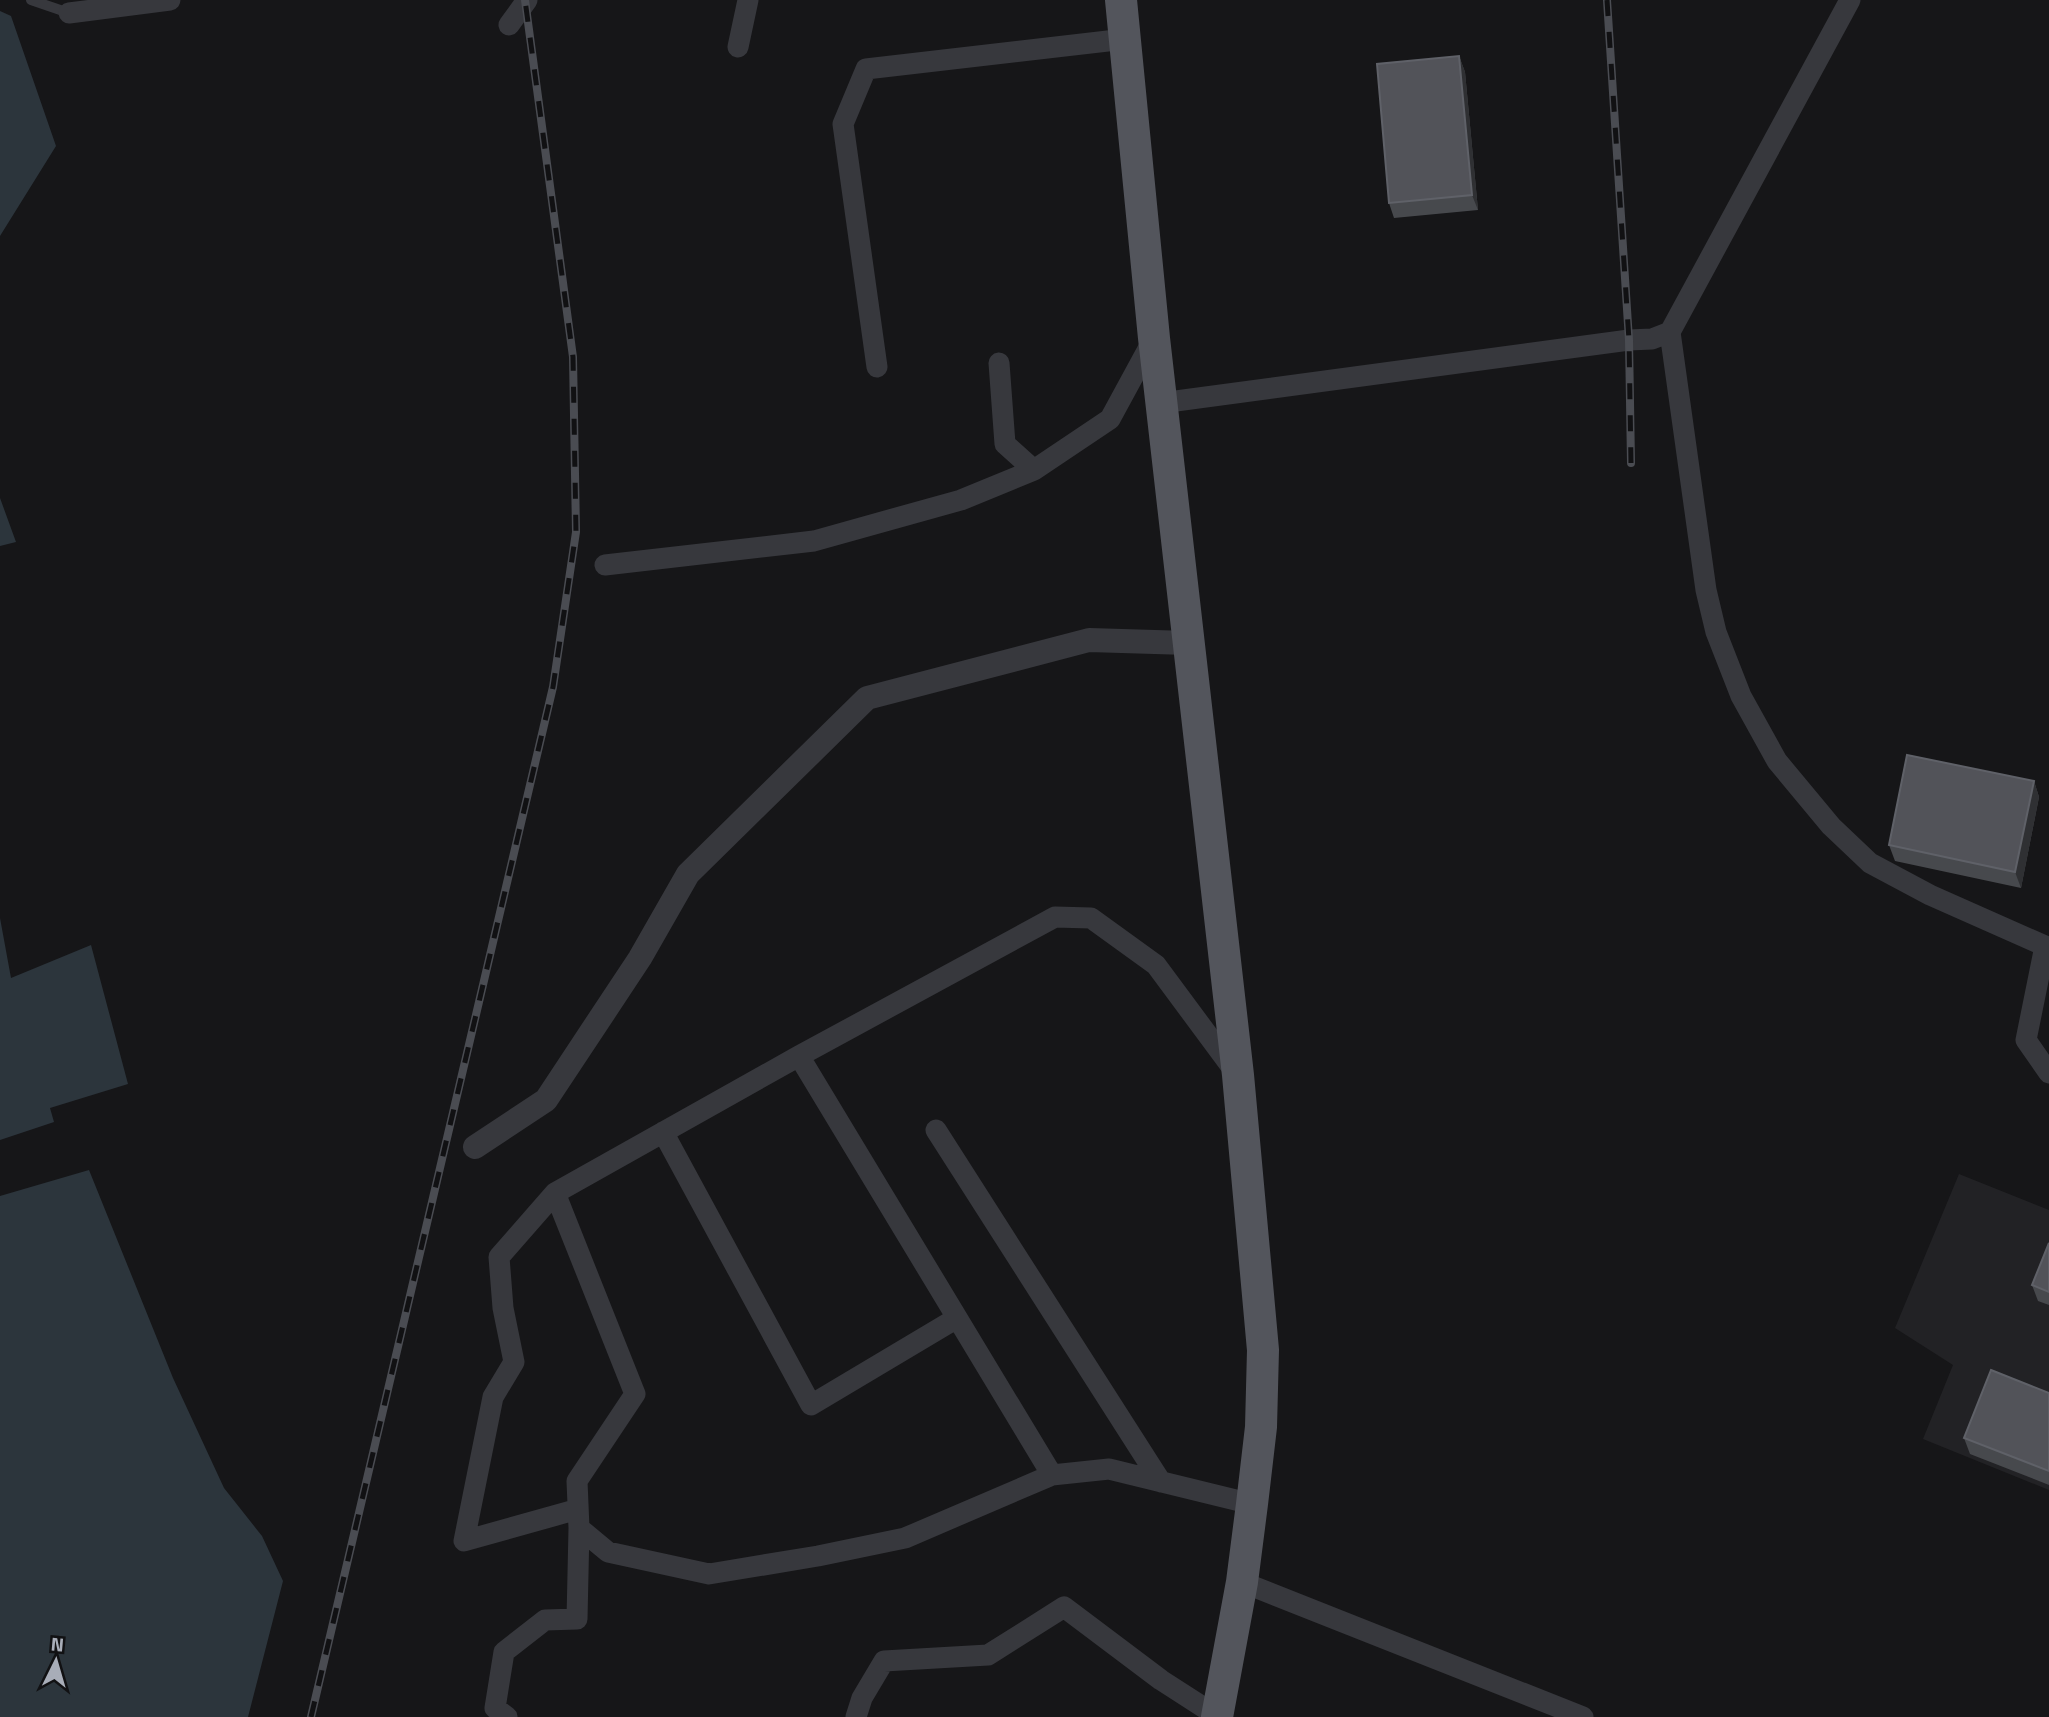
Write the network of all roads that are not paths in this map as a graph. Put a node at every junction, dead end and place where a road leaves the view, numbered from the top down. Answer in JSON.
{"nodes":[{"id":1,"x":31,"y":0,"type":"edge"},
{"id":2,"x":170,"y":0,"type":"edge"},
{"id":3,"x":527,"y":0,"type":"edge"},
{"id":4,"x":748,"y":0,"type":"edge"},
{"id":5,"x":1121,"y":0,"type":"edge"},
{"id":6,"x":1850,"y":1,"type":"edge"},
{"id":7,"x":69,"y":13,"type":"joint"},
{"id":8,"x":509,"y":25,"type":"dead end"},
{"id":9,"x":1125,"y":39,"type":"junction"},
{"id":10,"x":738,"y":47,"type":"dead end"},
{"id":11,"x":1670,"y":332,"type":"junction"},
{"id":12,"x":1154,"y":338,"type":"junction"},
{"id":13,"x":999,"y":363,"type":"dead end"},
{"id":14,"x":877,"y":367,"type":"dead end"},
{"id":15,"x":1161,"y":403,"type":"junction"},
{"id":16,"x":1034,"y":470,"type":"junction"},
{"id":17,"x":605,"y":565,"type":"dead end"},
{"id":18,"x":1188,"y":643,"type":"junction"},
{"id":19,"x":799,"y":1056,"type":"junction"},
{"id":20,"x":2049,"y":1073,"type":"edge"},
{"id":21,"x":1238,"y":1075,"type":"junction"},
{"id":22,"x":936,"y":1130,"type":"dead end"},
{"id":23,"x":663,"y":1132,"type":"junction"},
{"id":24,"x":475,"y":1147,"type":"dead end"},
{"id":25,"x":555,"y":1193,"type":"junction"},
{"id":26,"x":957,"y":1318,"type":"junction"},
{"id":27,"x":1052,"y":1475,"type":"junction"},
{"id":28,"x":1161,"y":1482,"type":"junction"},
{"id":29,"x":1252,"y":1504,"type":"junction"},
{"id":30,"x":579,"y":1518,"type":"junction"},
{"id":31,"x":1242,"y":1582,"type":"junction"},
{"id":32,"x":1217,"y":1716,"type":"edge"},
{"id":33,"x":507,"y":1717,"type":"edge"},
{"id":34,"x":856,"y":1717,"type":"edge"},
{"id":35,"x":1583,"y":1717,"type":"edge"}],
"edges":[{"from":1,"to":7,"type":"lane"},
{"from":2,"to":7,"type":"street"},
{"from":3,"to":8,"type":"street"},
{"from":4,"to":10,"type":"street"},
{"from":5,"to":9,"type":"main road"},
{"from":6,"to":11,"type":"street"},
{"from":9,"to":12,"type":"main road"},
{"from":9,"to":14,"type":"street"},
{"from":11,"to":15,"type":"street"},
{"from":11,"to":20,"type":"street"},
{"from":12,"to":15,"type":"main road"},
{"from":12,"to":16,"type":"street"},
{"from":13,"to":16,"type":"street"},
{"from":15,"to":18,"type":"main road"},
{"from":16,"to":17,"type":"street"},
{"from":18,"to":21,"type":"main road"},
{"from":18,"to":24,"type":"street"},
{"from":19,"to":21,"type":"street"},
{"from":19,"to":23,"type":"street"},
{"from":19,"to":26,"type":"street"},
{"from":21,"to":29,"type":"main road"},
{"from":22,"to":28,"type":"street"},
{"from":23,"to":25,"type":"street"},
{"from":23,"to":26,"type":"street"},
{"from":25,"to":30,"type":"street"},
{"from":25,"to":30,"type":"street"},
{"from":26,"to":27,"type":"street"},
{"from":27,"to":28,"type":"street"},
{"from":27,"to":30,"type":"street"},
{"from":28,"to":29,"type":"street"},
{"from":29,"to":31,"type":"main road"},
{"from":30,"to":33,"type":"street"},
{"from":31,"to":32,"type":"main road"},
{"from":31,"to":35,"type":"street"},
{"from":32,"to":34,"type":"street"}]}
